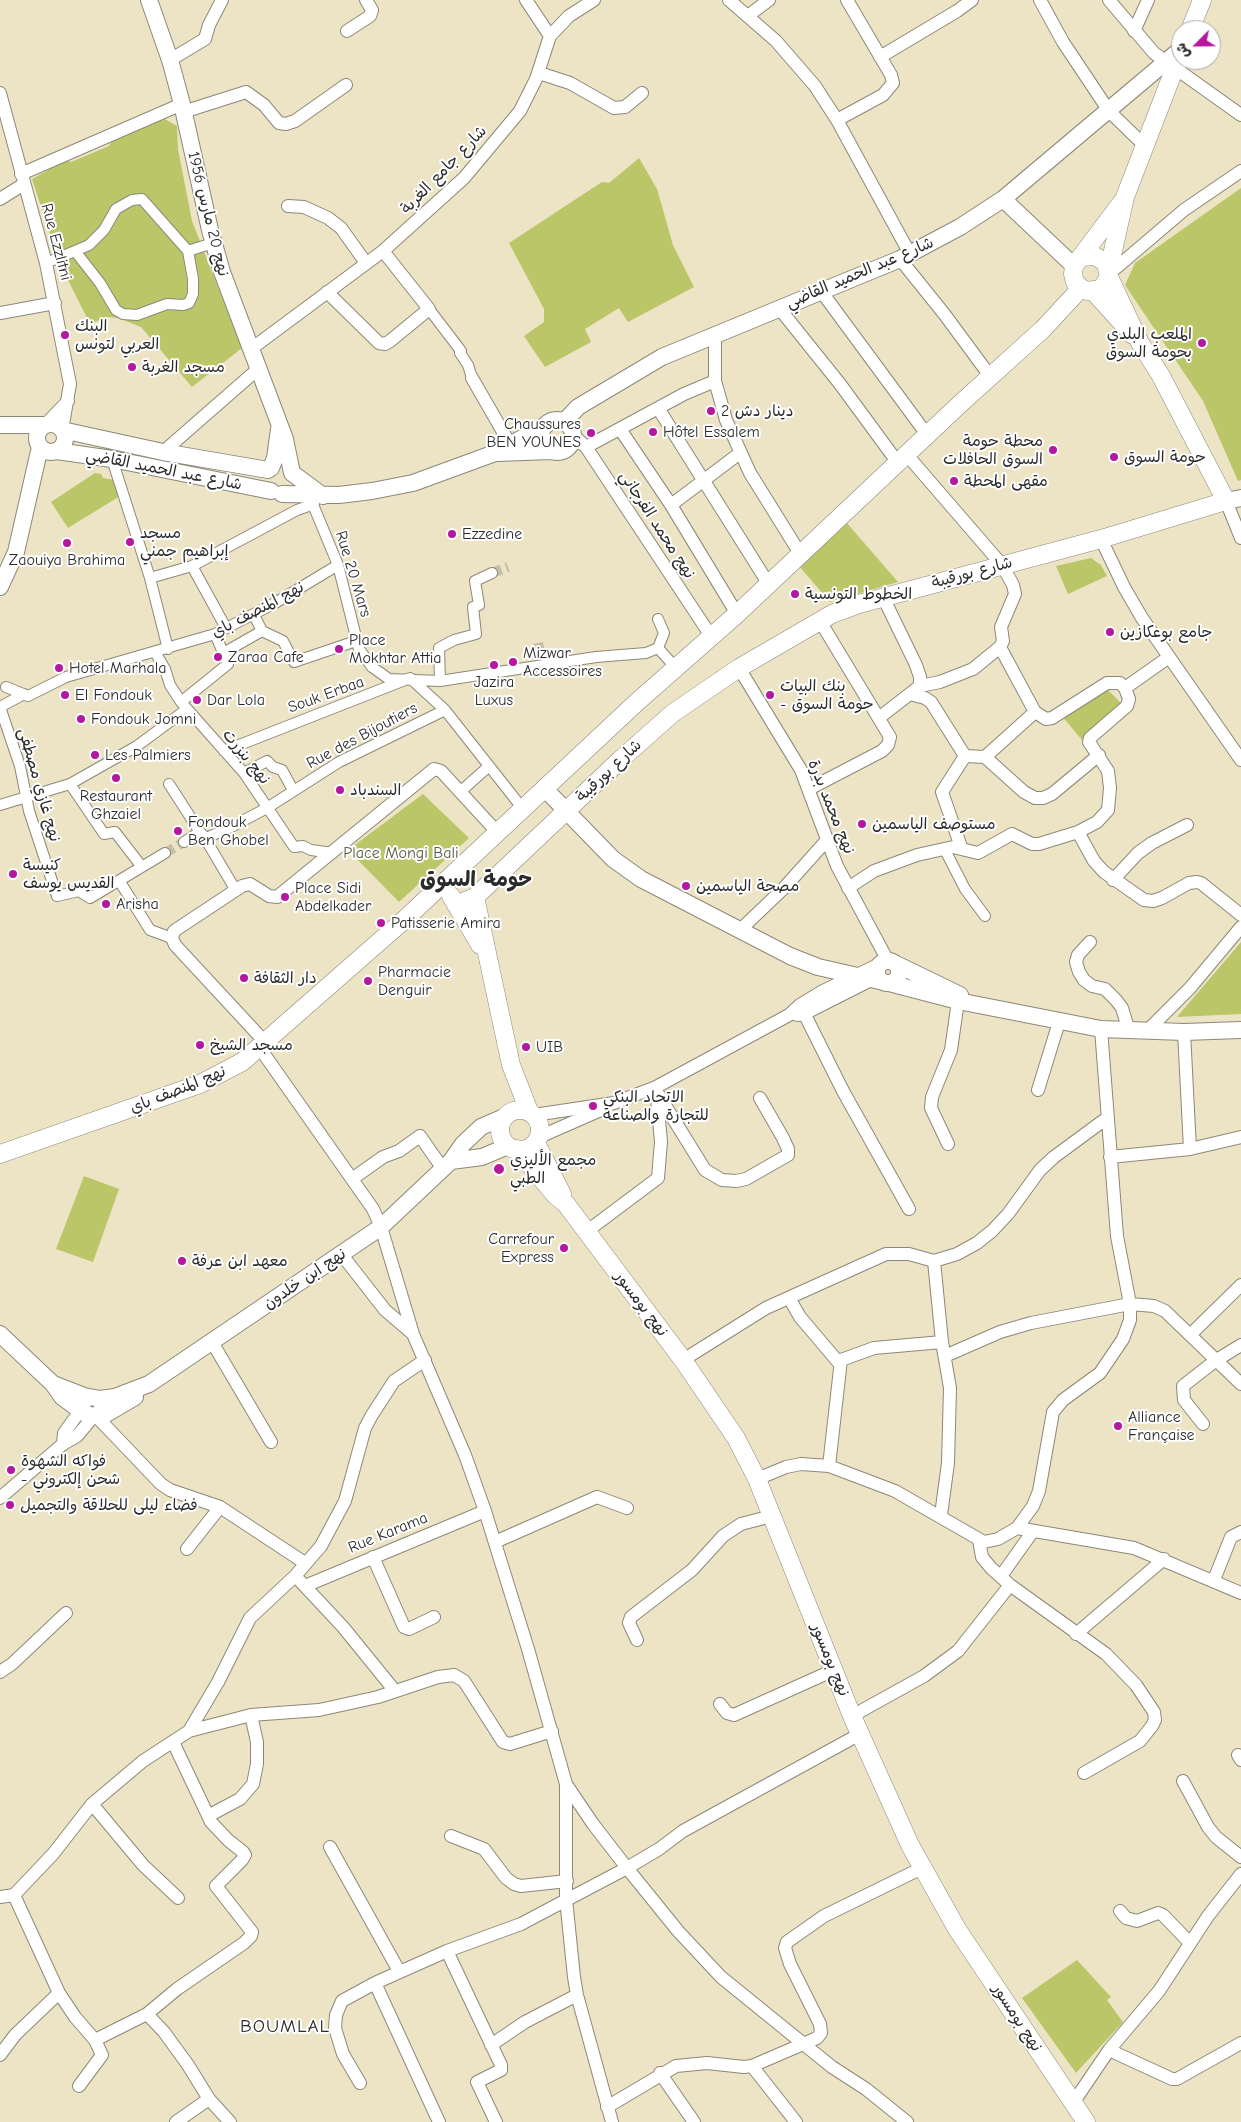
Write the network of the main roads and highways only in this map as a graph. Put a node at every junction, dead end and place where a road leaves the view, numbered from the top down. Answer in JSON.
{"nodes":[{"id":1,"x":1202,"y":0,"type":"edge"},
{"id":2,"x":1194,"y":20,"type":"edge"},
{"id":3,"x":1172,"y":70,"type":"edge"},
{"id":4,"x":1125,"y":197,"type":"junction"},
{"id":5,"x":1078,"y":262,"type":"junction"},
{"id":6,"x":1109,"y":273,"type":"junction"},
{"id":7,"x":1088,"y":290,"type":"junction"},
{"id":8,"x":1140,"y":342,"type":"junction"},
{"id":9,"x":1233,"y":500,"type":"edge"},
{"id":10,"x":443,"y":883,"type":"junction"},
{"id":11,"x":474,"y":897,"type":"junction"},
{"id":12,"x":456,"y":905,"type":"junction"},
{"id":13,"x":489,"y":960,"type":"junction"},
{"id":14,"x":511,"y":1065,"type":"junction"},
{"id":15,"x":531,"y":1113,"type":"junction"},
{"id":16,"x":505,"y":1116,"type":"junction"},
{"id":17,"x":538,"y":1140,"type":"junction"},
{"id":18,"x":512,"y":1148,"type":"junction"},
{"id":19,"x":0,"y":1154,"type":"edge"},
{"id":20,"x":566,"y":1204,"type":"junction"},
{"id":21,"x":1083,"y":2121,"type":"edge"}],
"edges":[{"from":1,"to":2,"type":"main road"},
{"from":3,"to":4,"type":"main road"},
{"from":4,"to":5,"type":"main road"},
{"from":4,"to":6,"type":"main road"},
{"from":5,"to":6,"type":"main road"},
{"from":5,"to":7,"type":"main road"},
{"from":6,"to":7,"type":"main road"},
{"from":6,"to":8,"type":"main road"},
{"from":7,"to":8,"type":"main road"},
{"from":7,"to":10,"type":"main road","name":"شارع بورقيبة"},
{"from":8,"to":9,"type":"main road"},
{"from":9,"to":11,"type":"main road","name":"شارع بورقيبة"},
{"from":10,"to":12,"type":"main road","name":"نهج بومسور"},
{"from":10,"to":19,"type":"main road","name":"نهج المنصف باي"},
{"from":11,"to":12,"type":"main road","name":"شارع بورقيبة"},
{"from":11,"to":13,"type":"main road","name":"نهج بومسور"},
{"from":12,"to":13,"type":"main road","name":"نهج بومسور"},
{"from":13,"to":14,"type":"main road","name":"نهج بومسور"},
{"from":14,"to":15,"type":"main road","name":"نهج بومسور"},
{"from":14,"to":16,"type":"main road","name":"نهج بومسور"},
{"from":15,"to":16,"type":"main road"},
{"from":15,"to":17,"type":"main road","name":"نهج بومسور"},
{"from":16,"to":18,"type":"main road","name":"نهج بومسور"},
{"from":17,"to":18,"type":"main road"},
{"from":17,"to":20,"type":"main road","name":"نهج بومسور"},
{"from":18,"to":20,"type":"main road","name":"نهج بومسور"},
{"from":20,"to":21,"type":"main road","name":"نهج بومسور"}]}
